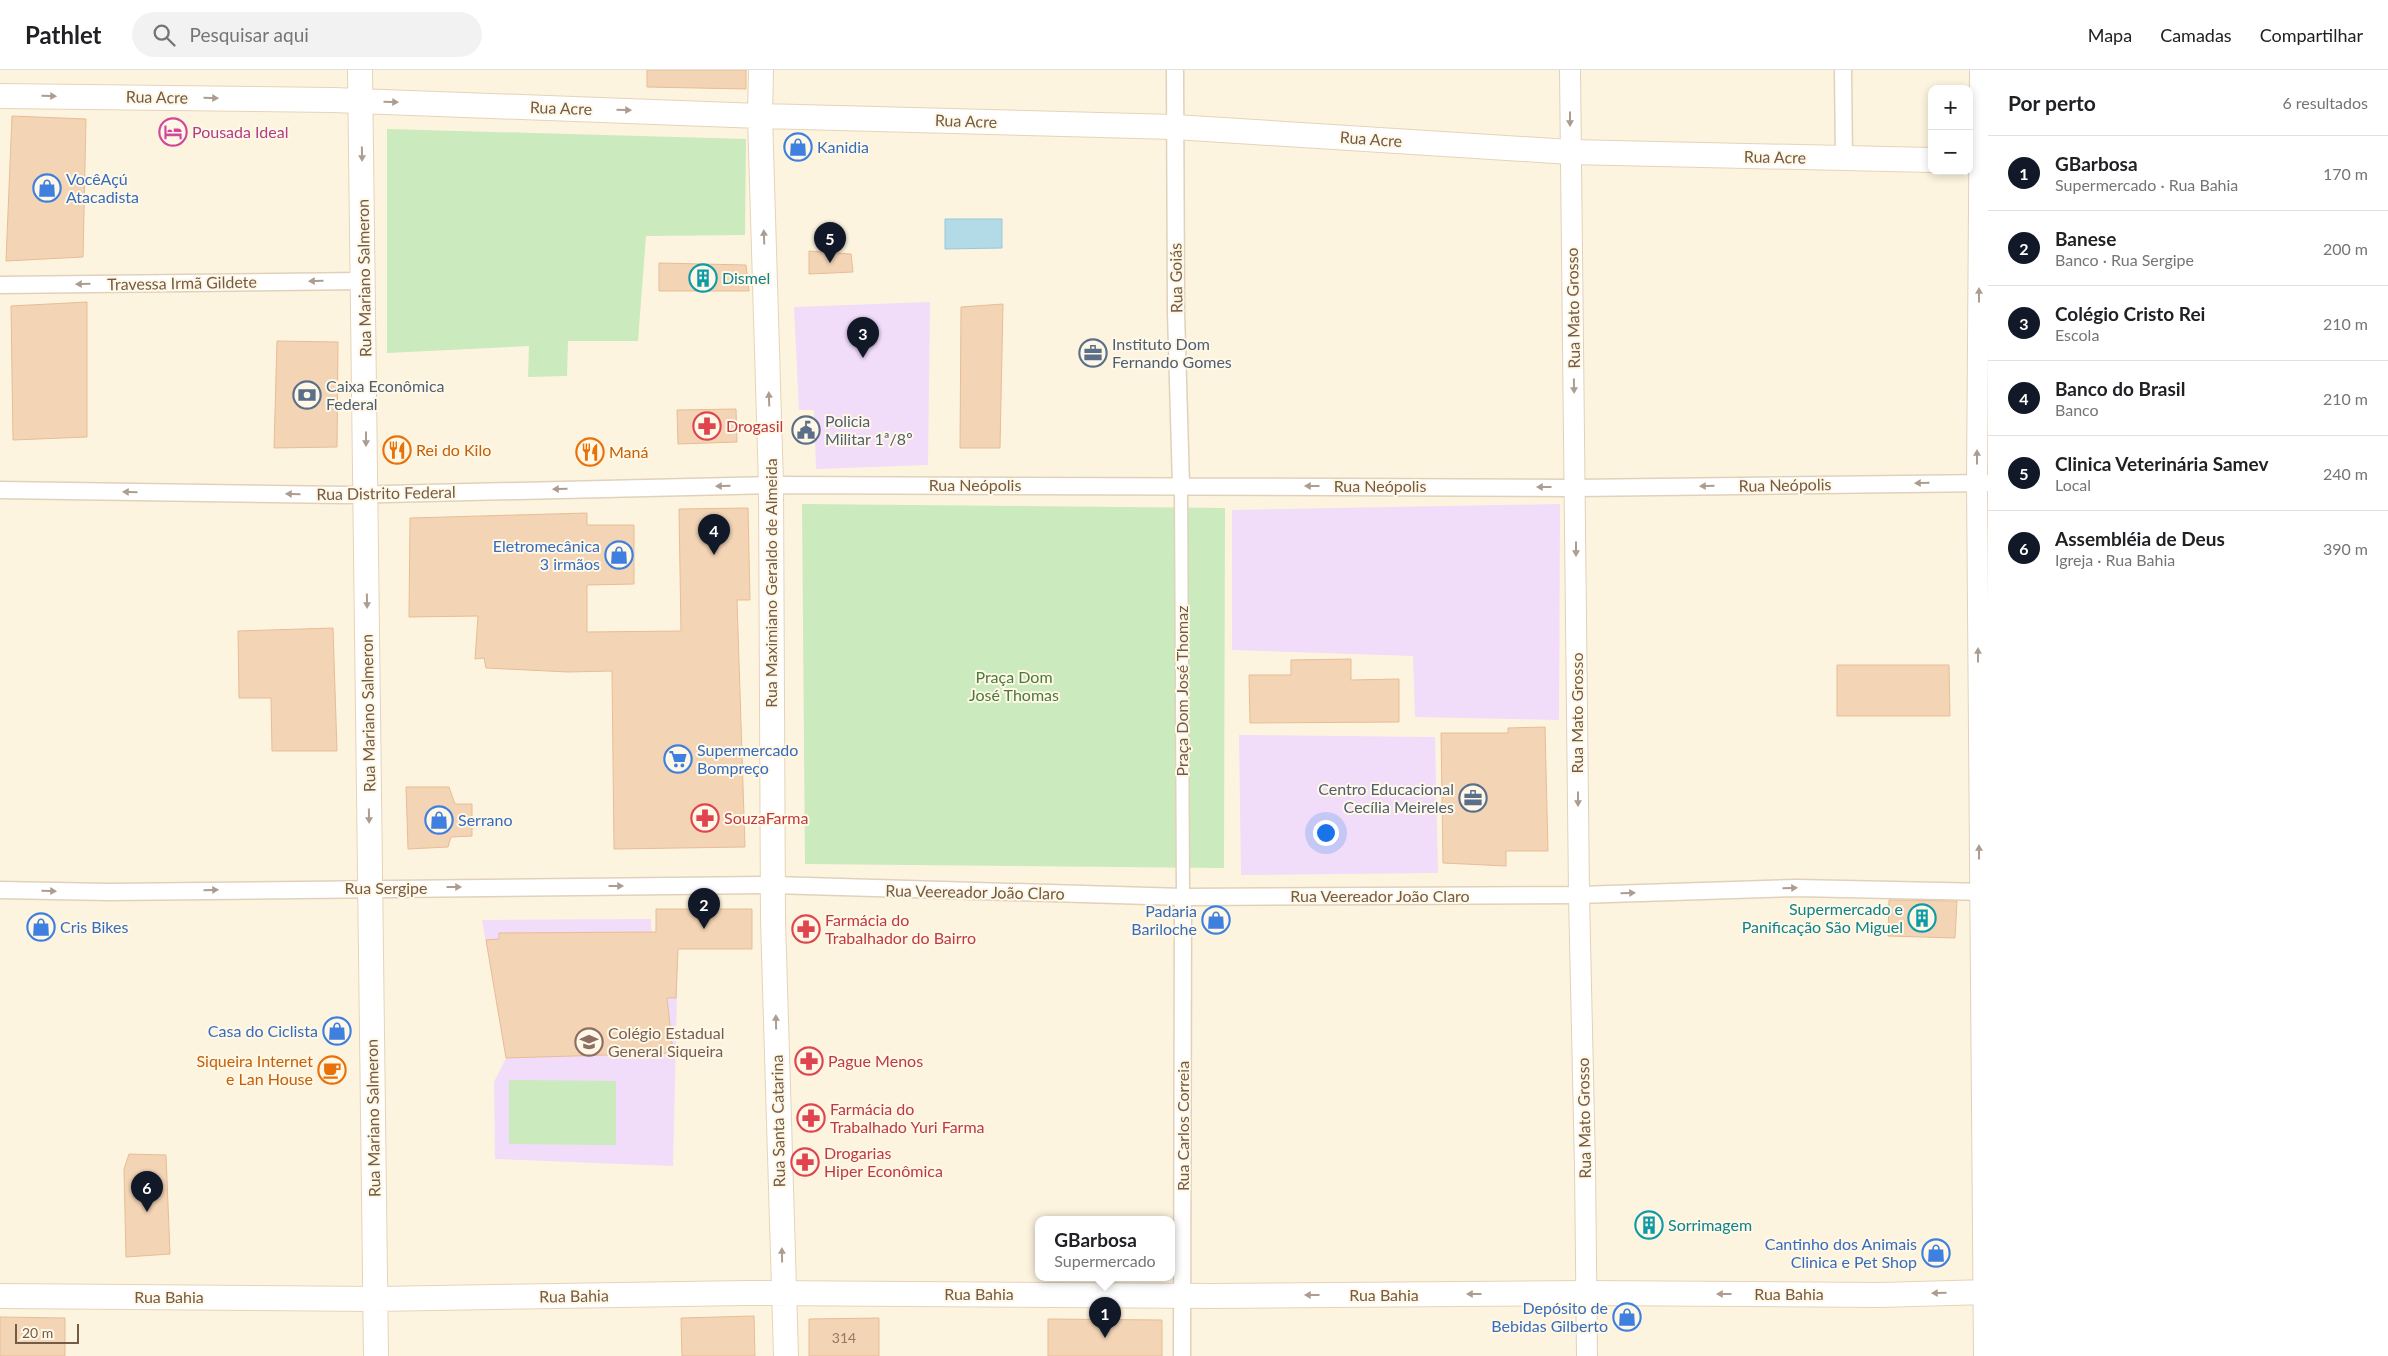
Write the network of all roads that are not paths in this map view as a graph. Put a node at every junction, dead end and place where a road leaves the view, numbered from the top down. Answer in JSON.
{"nodes":[{"id":1,"x":360,"y":70,"type":"edge"},
{"id":2,"x":761,"y":70,"type":"edge"},
{"id":3,"x":1175,"y":70,"type":"edge"},
{"id":4,"x":1570,"y":70,"type":"edge"},
{"id":5,"x":1843,"y":70,"type":"edge"},
{"id":6,"x":1980,"y":70,"type":"edge"},
{"id":7,"x":0,"y":96,"type":"edge"},
{"id":8,"x":361,"y":101,"type":"junction"},
{"id":9,"x":760,"y":116,"type":"junction"},
{"id":10,"x":1175,"y":127,"type":"junction"},
{"id":11,"x":1570,"y":152,"type":"junction"},
{"id":12,"x":1844,"y":158,"type":"junction"},
{"id":13,"x":1928,"y":160,"type":"edge"},
{"id":14,"x":1979,"y":161,"type":"edge"},
{"id":15,"x":364,"y":281,"type":"junction"},
{"id":16,"x":0,"y":285,"type":"edge"},
{"id":17,"x":1983,"y":483,"type":"edge"},
{"id":18,"x":772,"y":485,"type":"junction"},
{"id":19,"x":1181,"y":486,"type":"junction"},
{"id":20,"x":1576,"y":488,"type":"junction"},
{"id":21,"x":0,"y":490,"type":"edge"},
{"id":22,"x":366,"y":494,"type":"junction"},
{"id":23,"x":1983,"y":686,"type":"edge"},
{"id":24,"x":773,"y":885,"type":"junction"},
{"id":25,"x":370,"y":887,"type":"junction"},
{"id":26,"x":0,"y":890,"type":"edge"},
{"id":27,"x":1984,"y":892,"type":"edge"},
{"id":28,"x":1579,"y":895,"type":"junction"},
{"id":29,"x":1183,"y":896,"type":"junction"},
{"id":30,"x":1985,"y":1071,"type":"edge"},
{"id":31,"x":1986,"y":1292,"type":"edge"},
{"id":32,"x":784,"y":1293,"type":"junction"},
{"id":33,"x":1586,"y":1293,"type":"junction"},
{"id":34,"x":0,"y":1296,"type":"edge"},
{"id":35,"x":1182,"y":1296,"type":"junction"},
{"id":36,"x":375,"y":1299,"type":"junction"},
{"id":37,"x":376,"y":1356,"type":"edge"},
{"id":38,"x":786,"y":1356,"type":"edge"},
{"id":39,"x":1182,"y":1356,"type":"edge"},
{"id":40,"x":1586,"y":1356,"type":"edge"},
{"id":41,"x":1984,"y":1356,"type":"edge"}],
"edges":[{"from":1,"to":8,"type":"main road","name":"Rua Mariano Salmeron"},
{"from":2,"to":9,"type":"main road","name":"Rua Maximiano Geraldo de Almeida"},
{"from":3,"to":10,"type":"street","name":"Rua Goiás"},
{"from":4,"to":11,"type":"street","name":"Rua Mato Grosso","one_way":true},
{"from":5,"to":12,"type":"street"},
{"from":6,"to":14,"type":"street"},
{"from":7,"to":8,"type":"main road","name":"Rua Acre","one_way":true},
{"from":8,"to":9,"type":"main road","name":"Rua Acre","one_way":true},
{"from":8,"to":15,"type":"main road","name":"Rua Mariano Salmeron","one_way":true},
{"from":9,"to":10,"type":"main road","name":"Rua Acre"},
{"from":18,"to":9,"type":"main road","name":"Rua Maximiano Geraldo de Almeida","one_way":true},
{"from":10,"to":11,"type":"main road","name":"Rua Acre"},
{"from":10,"to":19,"type":"street","name":"Rua Goiás"},
{"from":11,"to":12,"type":"main road","name":"Rua Acre"},
{"from":11,"to":20,"type":"street","name":"Rua Mato Grosso","one_way":true},
{"from":12,"to":13,"type":"main road","name":"Rua Acre"},
{"from":17,"to":14,"type":"street","one_way":true},
{"from":15,"to":16,"type":"street","name":"Travessa Irmã Gildete","one_way":true},
{"from":15,"to":22,"type":"main road","name":"Rua Mariano Salmeron","one_way":true},
{"from":17,"to":20,"type":"street","name":"Rua Neópolis","one_way":true},
{"from":23,"to":17,"type":"street","one_way":true},
{"from":18,"to":19,"type":"street","name":"Rua Neópolis"},
{"from":18,"to":22,"type":"street","name":"Rua Distrito Federal","one_way":true},
{"from":18,"to":24,"type":"main road","name":"Rua Maximiano Geraldo de Almeida"},
{"from":20,"to":19,"type":"street","name":"Rua Neópolis","one_way":true},
{"from":19,"to":29,"type":"street","name":"Praça Dom José Thomaz"},
{"from":20,"to":28,"type":"street","name":"Rua Mato Grosso","one_way":true},
{"from":22,"to":21,"type":"street","name":"Rua Distrito Federal","one_way":true},
{"from":22,"to":25,"type":"main road","name":"Rua Mariano Salmeron","one_way":true},
{"from":27,"to":23,"type":"street","one_way":true},
{"from":25,"to":24,"type":"street","name":"Rua Sergipe","one_way":true},
{"from":24,"to":29,"type":"street","name":"Rua Veereador João Claro"},
{"from":32,"to":24,"type":"main road","name":"Rua Santa Catarina","one_way":true},
{"from":26,"to":25,"type":"street","name":"Rua Sergipe","one_way":true},
{"from":25,"to":36,"type":"main road","name":"Rua Mariano Salmeron"},
{"from":28,"to":27,"type":"street","name":"Rua Veereador João Claro","one_way":true},
{"from":27,"to":30,"type":"street"},
{"from":28,"to":29,"type":"street","name":"Rua Veereador João Claro"},
{"from":28,"to":33,"type":"street","name":"Rua Mato Grosso"},
{"from":29,"to":35,"type":"street","name":"Rua Carlos Correia"},
{"from":30,"to":31,"type":"street"},
{"from":31,"to":33,"type":"main road","name":"Rua Bahia","one_way":true},
{"from":31,"to":41,"type":"street"},
{"from":32,"to":35,"type":"main road","name":"Rua Bahia"},
{"from":32,"to":36,"type":"main road","name":"Rua Bahia"},
{"from":32,"to":38,"type":"main road","name":"Rua Santa Catarina"},
{"from":33,"to":35,"type":"main road","name":"Rua Bahia","one_way":true},
{"from":33,"to":40,"type":"street","name":"Rua Mato Grosso"},
{"from":34,"to":36,"type":"main road","name":"Rua Bahia"},
{"from":35,"to":39,"type":"street","name":"Rua Carlos Correia"},
{"from":36,"to":37,"type":"main road","name":"Rua Mariano Salmeron"}]}
